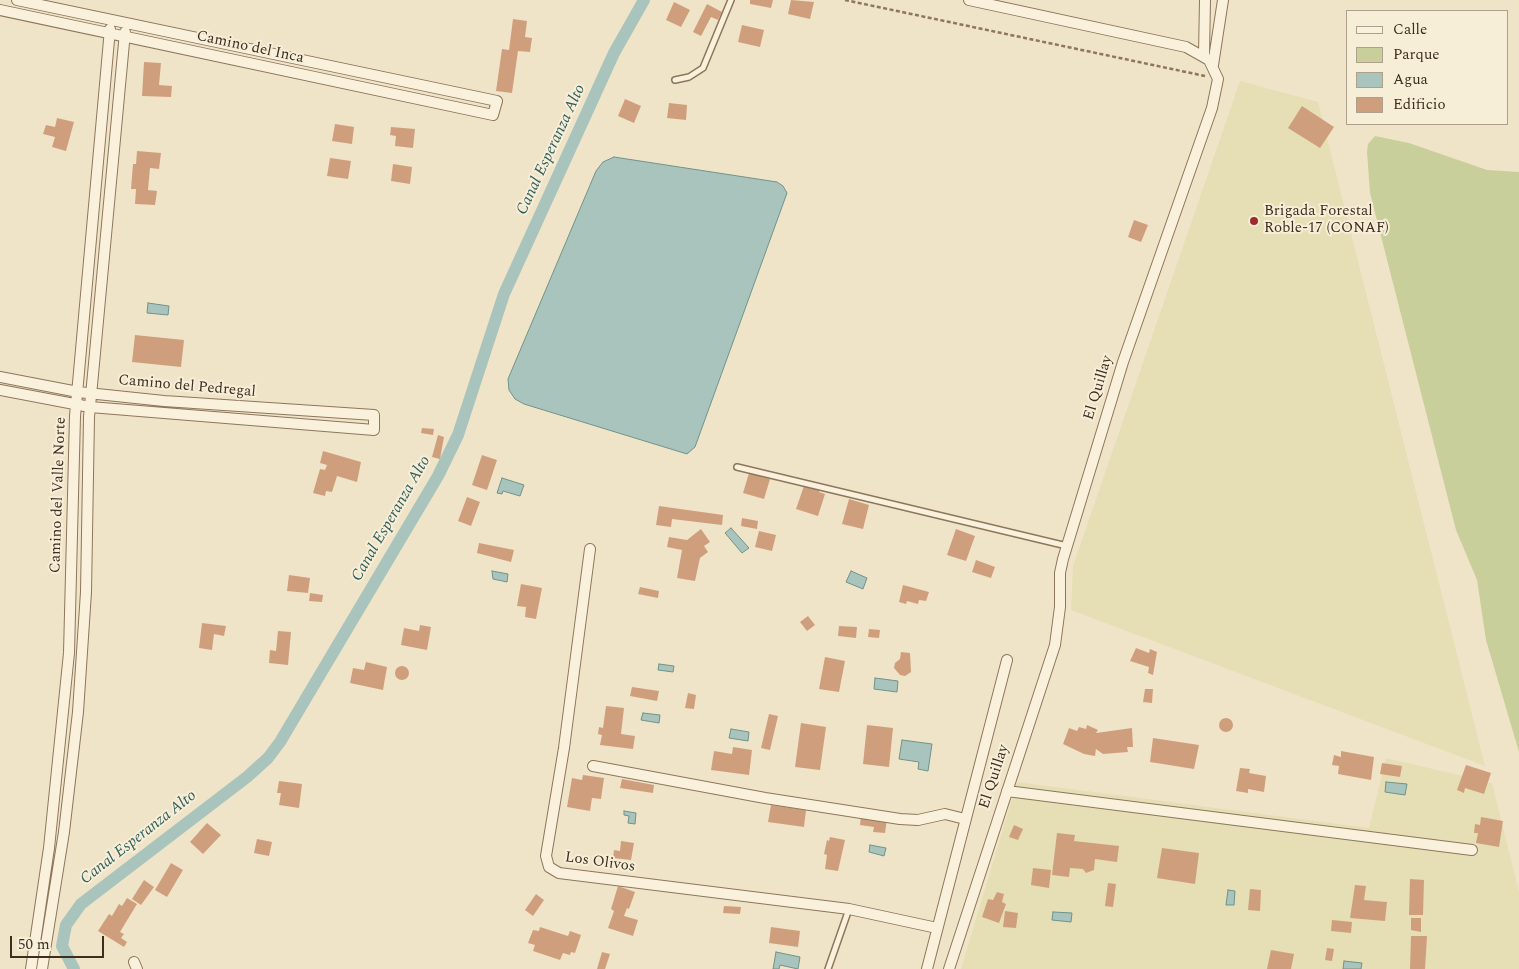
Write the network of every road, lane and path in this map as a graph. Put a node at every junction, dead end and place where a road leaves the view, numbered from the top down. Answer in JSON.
{"nodes":[{"id":1,"x":17,"y":0,"type":"edge"},
{"id":2,"x":731,"y":0,"type":"edge"},
{"id":3,"x":845,"y":0,"type":"edge"},
{"id":4,"x":969,"y":0,"type":"edge"},
{"id":5,"x":1205,"y":0,"type":"edge"},
{"id":6,"x":1223,"y":0,"type":"edge"},
{"id":7,"x":0,"y":10,"type":"edge"},
{"id":8,"x":111,"y":20,"type":"junction"},
{"id":9,"x":125,"y":24,"type":"junction"},
{"id":10,"x":109,"y":34,"type":"junction"},
{"id":11,"x":124,"y":37,"type":"junction"},
{"id":12,"x":1204,"y":55,"type":"junction"},
{"id":13,"x":1213,"y":65,"type":"junction"},
{"id":14,"x":1218,"y":79,"type":"junction"},
{"id":15,"x":675,"y":80,"type":"dead end"},
{"id":16,"x":0,"y":377,"type":"edge"},
{"id":17,"x":0,"y":390,"type":"edge"},
{"id":18,"x":78,"y":392,"type":"junction"},
{"id":19,"x":91,"y":394,"type":"junction"},
{"id":20,"x":77,"y":404,"type":"junction"},
{"id":21,"x":90,"y":407,"type":"junction"},
{"id":22,"x":737,"y":467,"type":"dead end"},
{"id":23,"x":1067,"y":546,"type":"junction"},
{"id":24,"x":590,"y":549,"type":"dead end"},
{"id":25,"x":1007,"y":660,"type":"dead end"},
{"id":26,"x":593,"y":766,"type":"dead end"},
{"id":27,"x":1007,"y":791,"type":"junction"},
{"id":28,"x":965,"y":819,"type":"junction"},
{"id":29,"x":1472,"y":850,"type":"dead end"},
{"id":30,"x":849,"y":909,"type":"junction"},
{"id":31,"x":937,"y":928,"type":"junction"},
{"id":32,"x":31,"y":969,"type":"edge"},
{"id":33,"x":42,"y":969,"type":"edge"},
{"id":34,"x":828,"y":969,"type":"edge"},
{"id":35,"x":927,"y":969,"type":"edge"},
{"id":36,"x":949,"y":969,"type":"edge"}],
"edges":[{"from":1,"to":8,"type":"street","name":"Camino del Inca"},
{"from":2,"to":15,"type":"lane"},
{"from":3,"to":14,"type":"path"},
{"from":4,"to":12,"type":"street"},
{"from":5,"to":12,"type":"street"},
{"from":6,"to":13,"type":"street"},
{"from":7,"to":10,"type":"street","name":"Camino del Inca"},
{"from":8,"to":9,"type":"street","name":"Camino del Inca"},
{"from":8,"to":10,"type":"street","name":"Camino del Valle Norte"},
{"from":9,"to":11,"type":"street","name":"Camino del Valle Norte"},
{"from":9,"to":11,"type":"street","name":"Camino del Inca"},
{"from":10,"to":11,"type":"street","name":"Camino del Inca"},
{"from":10,"to":18,"type":"street","name":"Camino del Valle Norte"},
{"from":11,"to":19,"type":"street","name":"Camino del Valle Norte"},
{"from":12,"to":13,"type":"street"},
{"from":13,"to":14,"type":"street"},
{"from":14,"to":23,"type":"street","name":"El Quillay"},
{"from":16,"to":18,"type":"street","name":"Camino del Pedregal"},
{"from":17,"to":20,"type":"street","name":"Camino del Pedregal"},
{"from":18,"to":19,"type":"street","name":"Camino del Pedregal"},
{"from":18,"to":20,"type":"street","name":"Camino del Valle Norte"},
{"from":19,"to":21,"type":"street","name":"Camino del Valle Norte"},
{"from":19,"to":21,"type":"street","name":"Camino del Pedregal"},
{"from":20,"to":21,"type":"street","name":"Camino del Pedregal"},
{"from":20,"to":32,"type":"street","name":"Camino del Valle Norte"},
{"from":21,"to":33,"type":"street","name":"Camino del Valle Norte"},
{"from":22,"to":23,"type":"lane"},
{"from":23,"to":27,"type":"street","name":"El Quillay"},
{"from":24,"to":30,"type":"street","name":"Los Olivos"},
{"from":25,"to":28,"type":"street"},
{"from":26,"to":28,"type":"street"},
{"from":27,"to":29,"type":"street"},
{"from":27,"to":36,"type":"street","name":"El Quillay"},
{"from":28,"to":31,"type":"street"},
{"from":30,"to":31,"type":"street","name":"Los Olivos"},
{"from":30,"to":34,"type":"lane"},
{"from":31,"to":35,"type":"street"}]}
